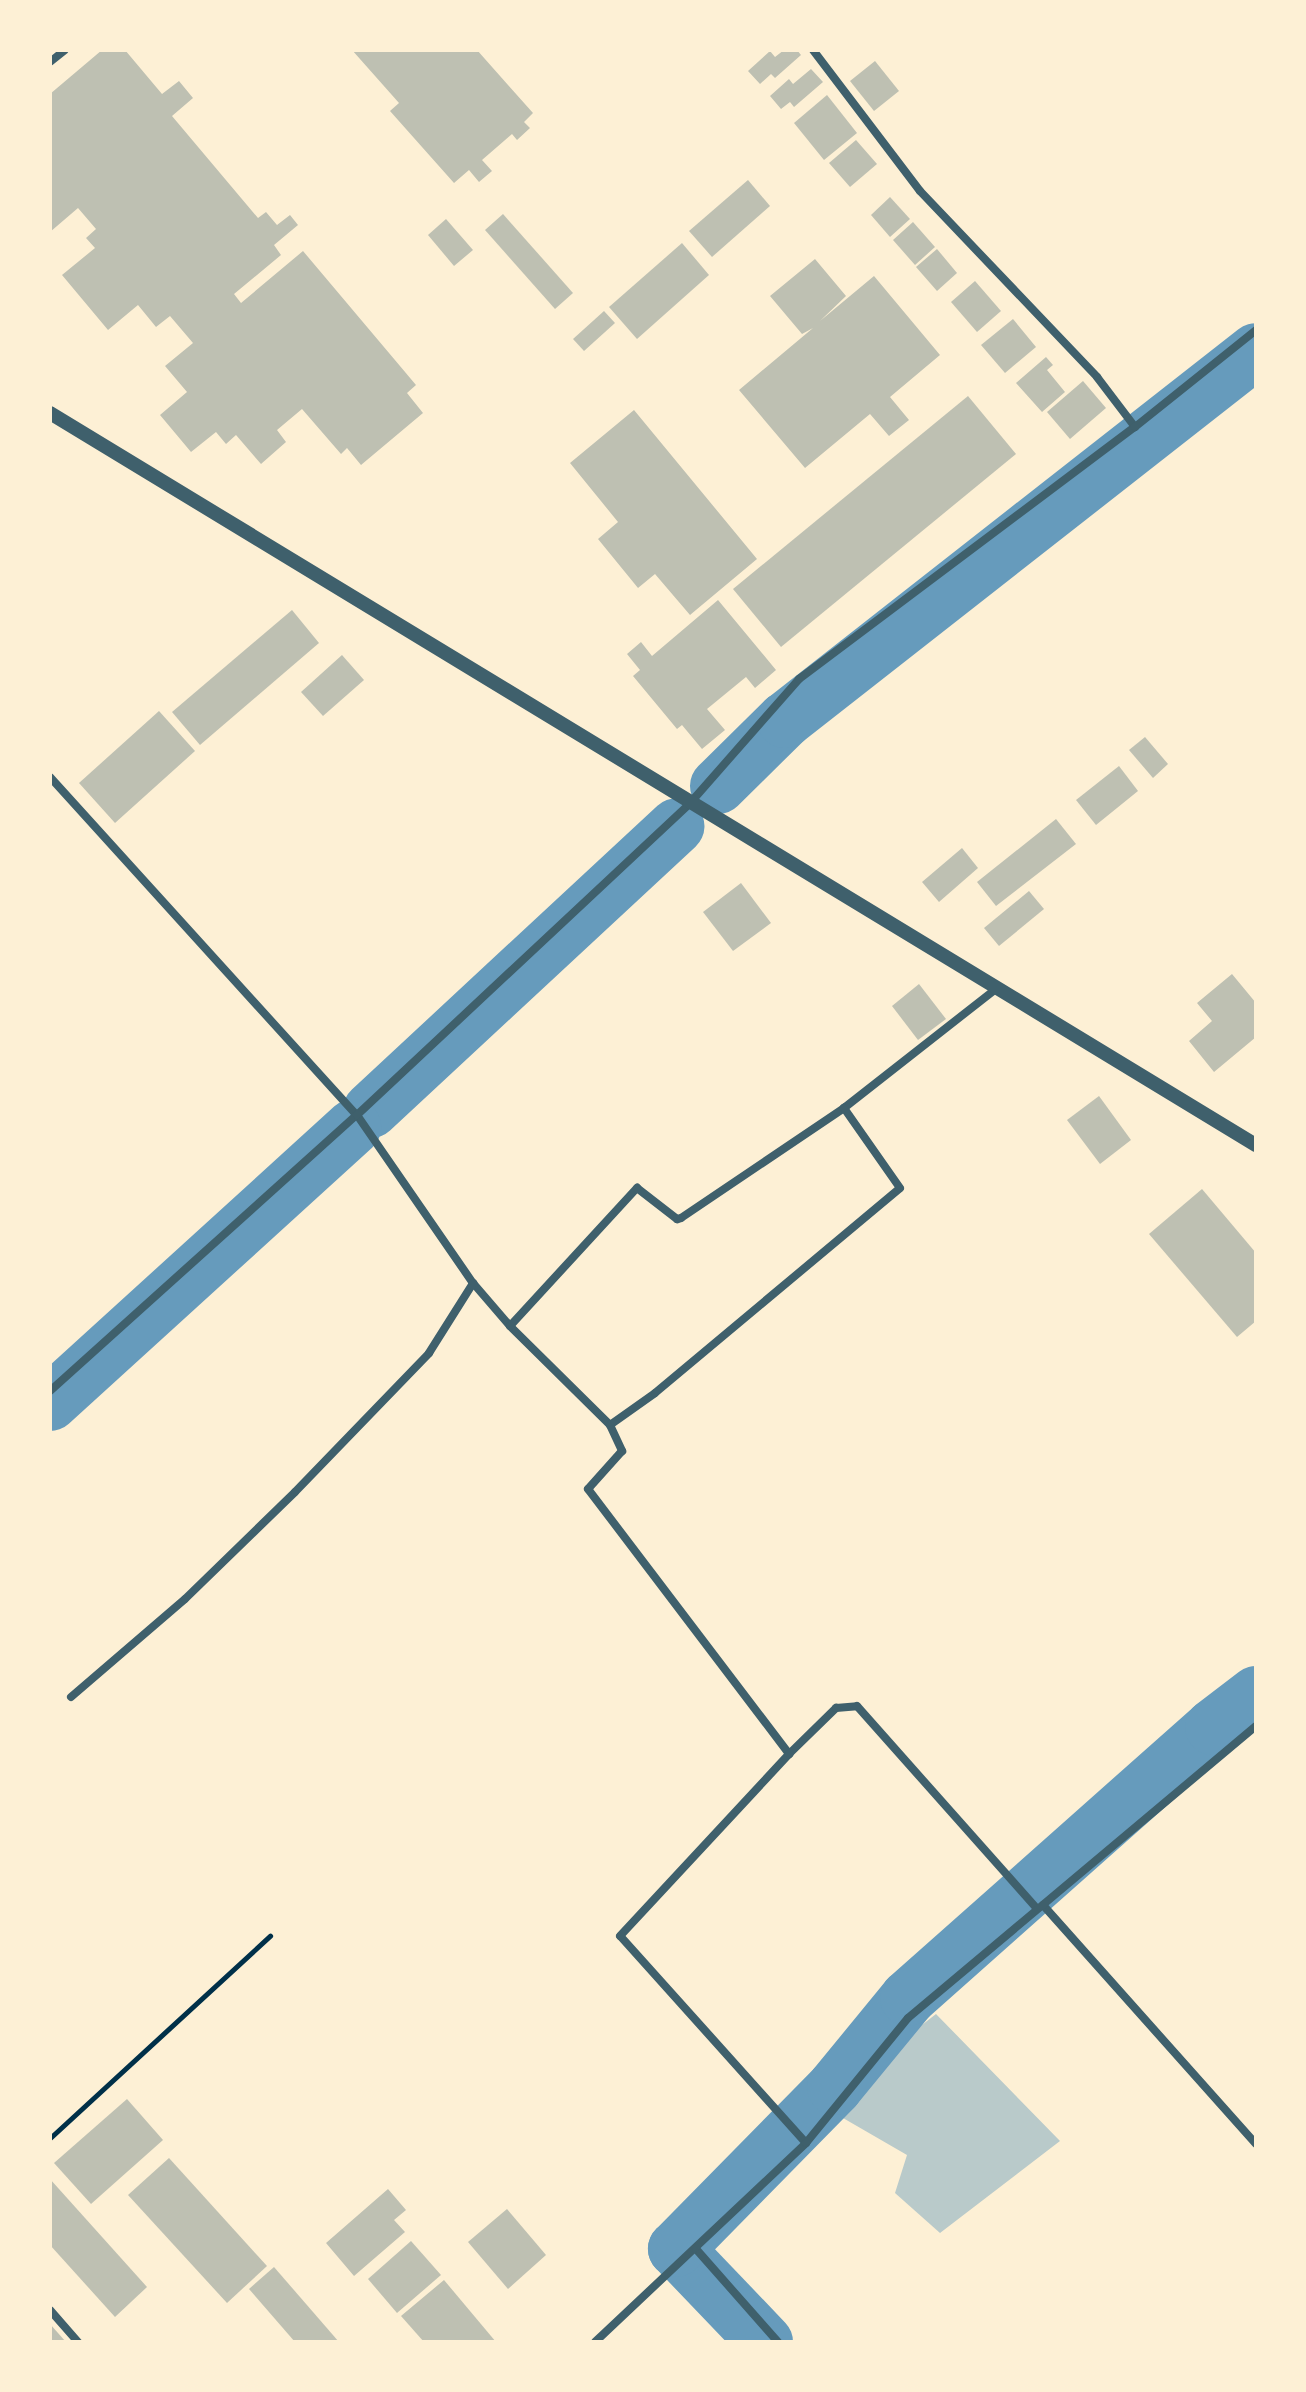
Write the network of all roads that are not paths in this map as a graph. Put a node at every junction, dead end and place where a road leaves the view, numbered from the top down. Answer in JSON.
{"nodes":[{"id":1,"x":65,"y":50,"type":"edge"},
{"id":2,"x":813,"y":50,"type":"edge"},
{"id":3,"x":50,"y":62,"type":"edge"},
{"id":4,"x":1256,"y":330,"type":"edge"},
{"id":5,"x":50,"y":413,"type":"edge"},
{"id":6,"x":1135,"y":427,"type":"junction"},
{"id":7,"x":52,"y":783,"type":"edge"},
{"id":8,"x":691,"y":802,"type":"junction"},
{"id":9,"x":997,"y":988,"type":"junction"},
{"id":10,"x":844,"y":1108,"type":"junction"},
{"id":11,"x":357,"y":1115,"type":"junction"},
{"id":12,"x":1256,"y":1145,"type":"edge"},
{"id":13,"x":473,"y":1283,"type":"junction"},
{"id":14,"x":510,"y":1326,"type":"junction"},
{"id":15,"x":50,"y":1391,"type":"edge"},
{"id":16,"x":610,"y":1425,"type":"junction"},
{"id":17,"x":71,"y":1697,"type":"dead end"},
{"id":18,"x":1256,"y":1726,"type":"edge"},
{"id":19,"x":789,"y":1754,"type":"junction"},
{"id":20,"x":1040,"y":1907,"type":"junction"},
{"id":21,"x":806,"y":2143,"type":"junction"},
{"id":22,"x":1256,"y":2144,"type":"edge"},
{"id":23,"x":696,"y":2249,"type":"junction"},
{"id":24,"x":50,"y":2310,"type":"edge"},
{"id":25,"x":78,"y":2342,"type":"edge"},
{"id":26,"x":595,"y":2342,"type":"edge"},
{"id":27,"x":778,"y":2342,"type":"edge"}],
"edges":[{"from":1,"to":3,"type":"street"},
{"from":2,"to":6,"type":"street"},
{"from":4,"to":6,"type":"street"},
{"from":5,"to":8,"type":"street"},
{"from":6,"to":8,"type":"street"},
{"from":7,"to":11,"type":"street"},
{"from":8,"to":9,"type":"street"},
{"from":8,"to":11,"type":"street"},
{"from":9,"to":10,"type":"street"},
{"from":9,"to":12,"type":"street"},
{"from":10,"to":14,"type":"street"},
{"from":10,"to":16,"type":"street"},
{"from":11,"to":13,"type":"street"},
{"from":11,"to":15,"type":"street"},
{"from":13,"to":14,"type":"street"},
{"from":13,"to":17,"type":"street"},
{"from":14,"to":16,"type":"street"},
{"from":16,"to":19,"type":"street"},
{"from":18,"to":20,"type":"street"},
{"from":19,"to":20,"type":"street"},
{"from":19,"to":21,"type":"street"},
{"from":20,"to":21,"type":"street"},
{"from":20,"to":22,"type":"street"},
{"from":21,"to":23,"type":"street"},
{"from":23,"to":26,"type":"street"},
{"from":23,"to":27,"type":"street"},
{"from":24,"to":25,"type":"street"}]}
